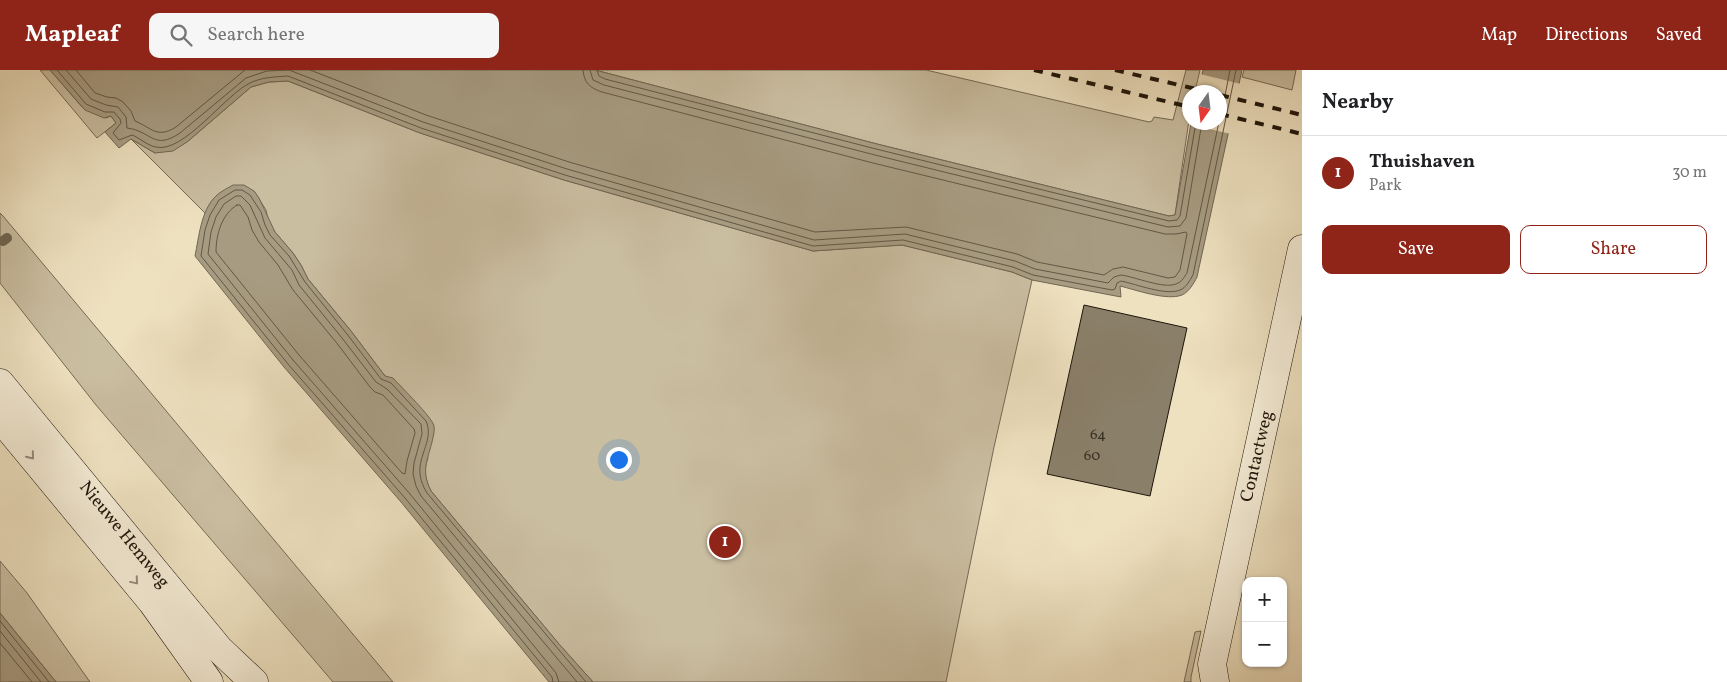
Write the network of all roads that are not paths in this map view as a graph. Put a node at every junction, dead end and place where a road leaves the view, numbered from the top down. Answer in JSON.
{"nodes":[{"id":1,"x":1302,"y":249,"type":"edge"},
{"id":2,"x":0,"y":383,"type":"edge"},
{"id":3,"x":0,"y":418,"type":"edge"},
{"id":4,"x":219,"y":649,"type":"junction"},
{"id":5,"x":1214,"y":673,"type":"edge"},
{"id":6,"x":209,"y":682,"type":"edge"},
{"id":7,"x":246,"y":682,"type":"edge"},
{"id":8,"x":254,"y":682,"type":"edge"}],
"edges":[{"from":1,"to":5,"type":"main road","name":"Contactweg"},
{"from":2,"to":4,"type":"main road","name":"Nieuwe Hemweg"},
{"from":3,"to":6,"type":"main road","name":"Nieuwe Hemweg","one_way":true},
{"from":4,"to":7,"type":"main road"},
{"from":4,"to":8,"type":"main road","name":"Nieuwe Hemweg"}]}
